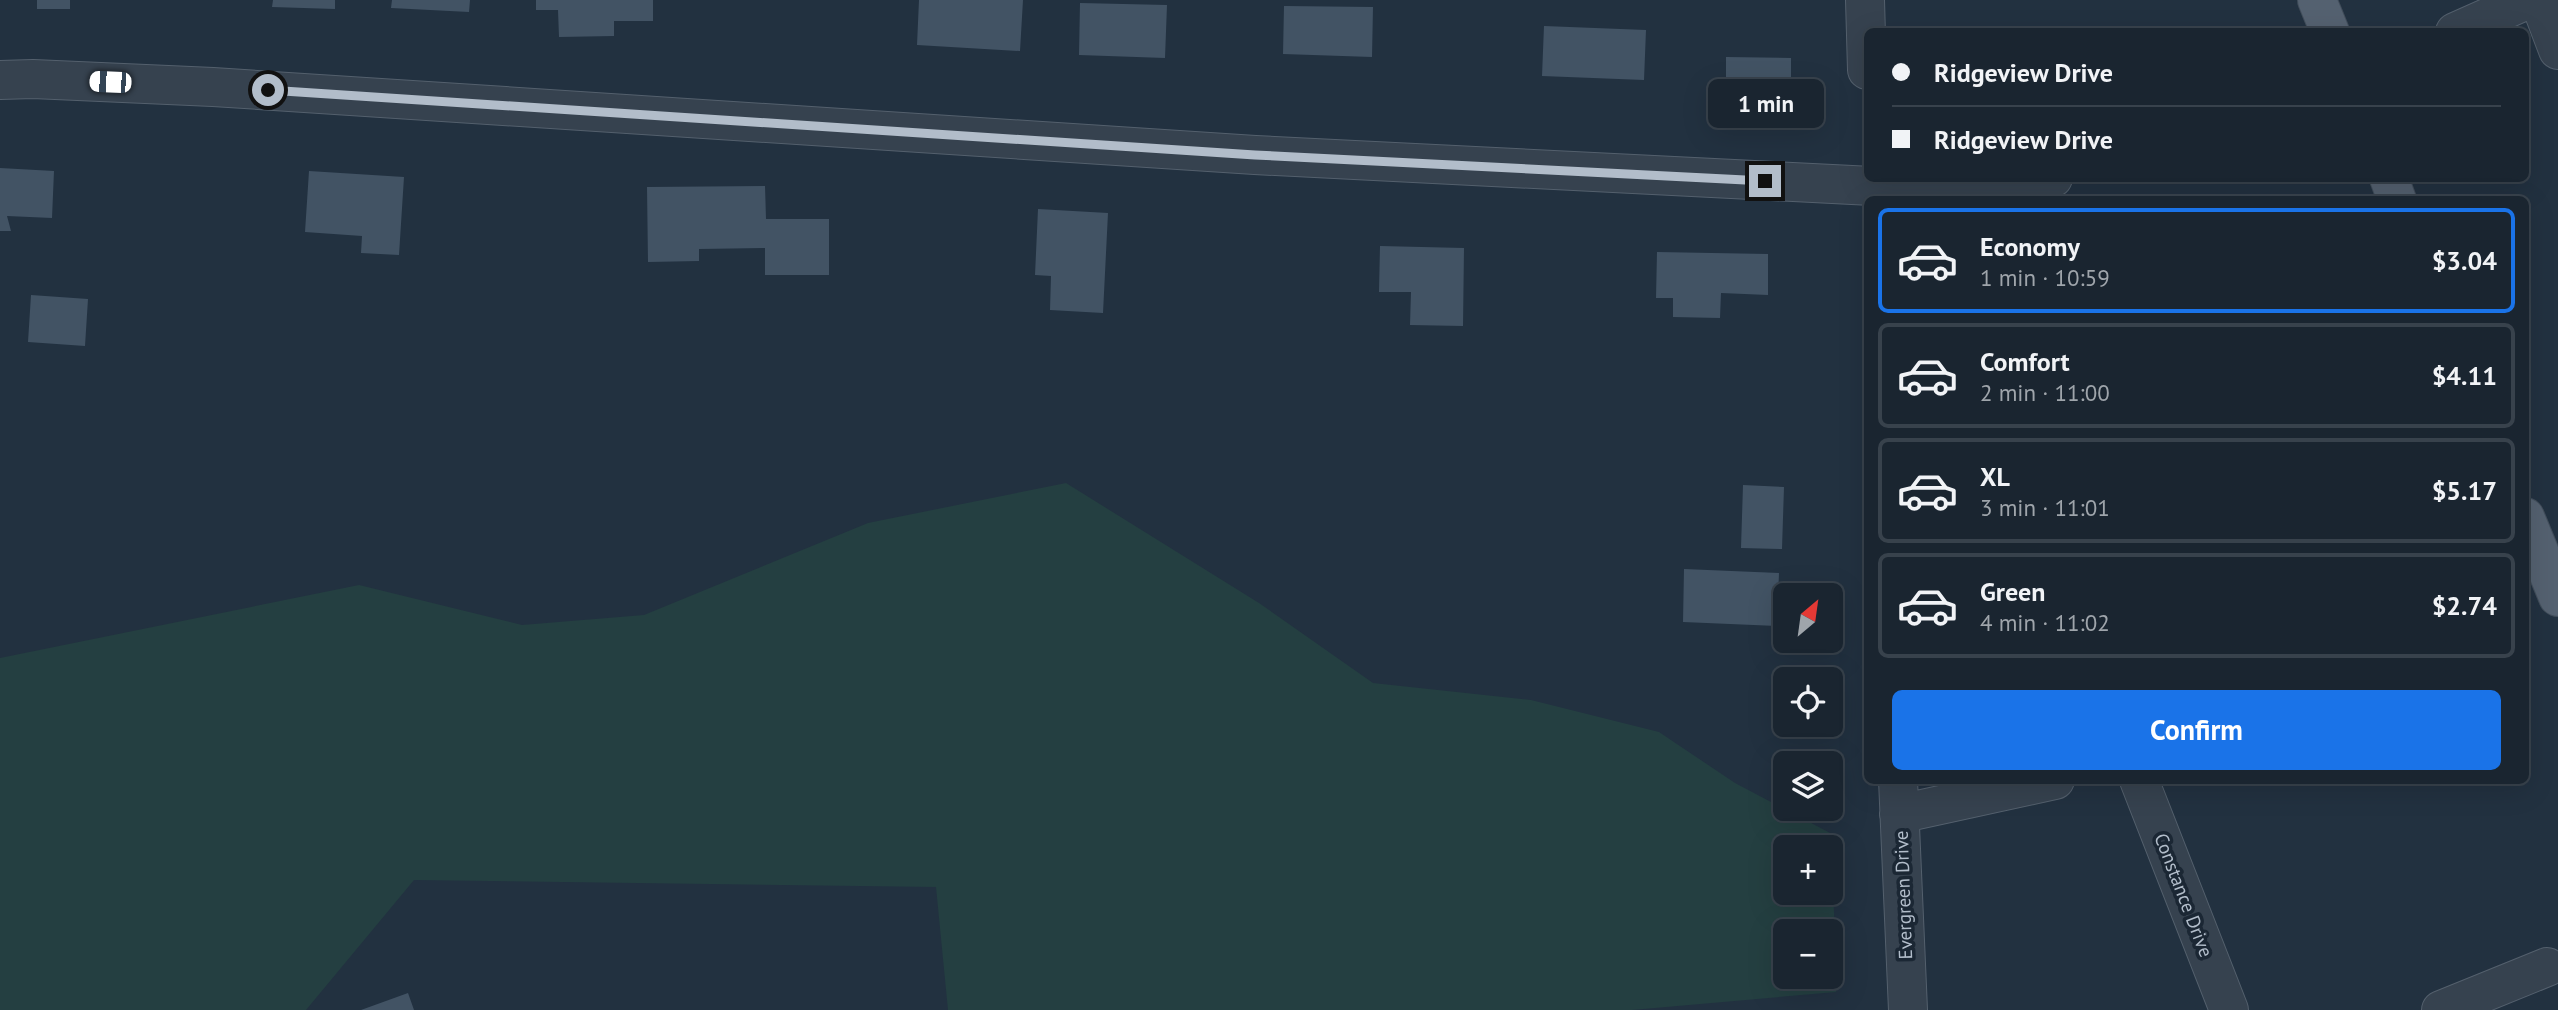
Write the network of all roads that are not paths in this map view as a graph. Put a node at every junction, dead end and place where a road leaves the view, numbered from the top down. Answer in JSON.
{"nodes":[{"id":1,"x":1865,"y":0,"type":"edge"},
{"id":2,"x":2317,"y":0,"type":"edge"},
{"id":3,"x":2527,"y":0,"type":"edge"},
{"id":4,"x":2539,"y":0,"type":"edge"},
{"id":5,"x":1866,"y":28,"type":"edge"},
{"id":6,"x":2328,"y":28,"type":"edge"},
{"id":7,"x":2464,"y":28,"type":"edge"},
{"id":8,"x":2546,"y":46,"type":"edge"},
{"id":9,"x":0,"y":80,"type":"edge"},
{"id":10,"x":2018,"y":182,"type":"edge"},
{"id":11,"x":1872,"y":188,"type":"edge"},
{"id":12,"x":2529,"y":527,"type":"edge"},
{"id":13,"x":2558,"y":597,"type":"edge"},
{"id":14,"x":2018,"y":784,"type":"edge"},
{"id":15,"x":2142,"y":784,"type":"edge"},
{"id":16,"x":1898,"y":797,"type":"edge"},
{"id":17,"x":2547,"y":967,"type":"dead end"},
{"id":18,"x":1908,"y":1010,"type":"edge"},
{"id":19,"x":2229,"y":1010,"type":"edge"},
{"id":20,"x":2441,"y":1010,"type":"edge"}],
"edges":[{"from":1,"to":5,"type":"street"},
{"from":2,"to":6,"type":"main road"},
{"from":3,"to":7,"type":"street"},
{"from":4,"to":8,"type":"street"},
{"from":9,"to":11,"type":"street"},
{"from":10,"to":11,"type":"street"},
{"from":12,"to":13,"type":"main road"},
{"from":14,"to":16,"type":"street"},
{"from":15,"to":19,"type":"street","name":"Constance Drive"},
{"from":16,"to":18,"type":"street","name":"Evergreen Drive"},
{"from":17,"to":20,"type":"street"}]}
